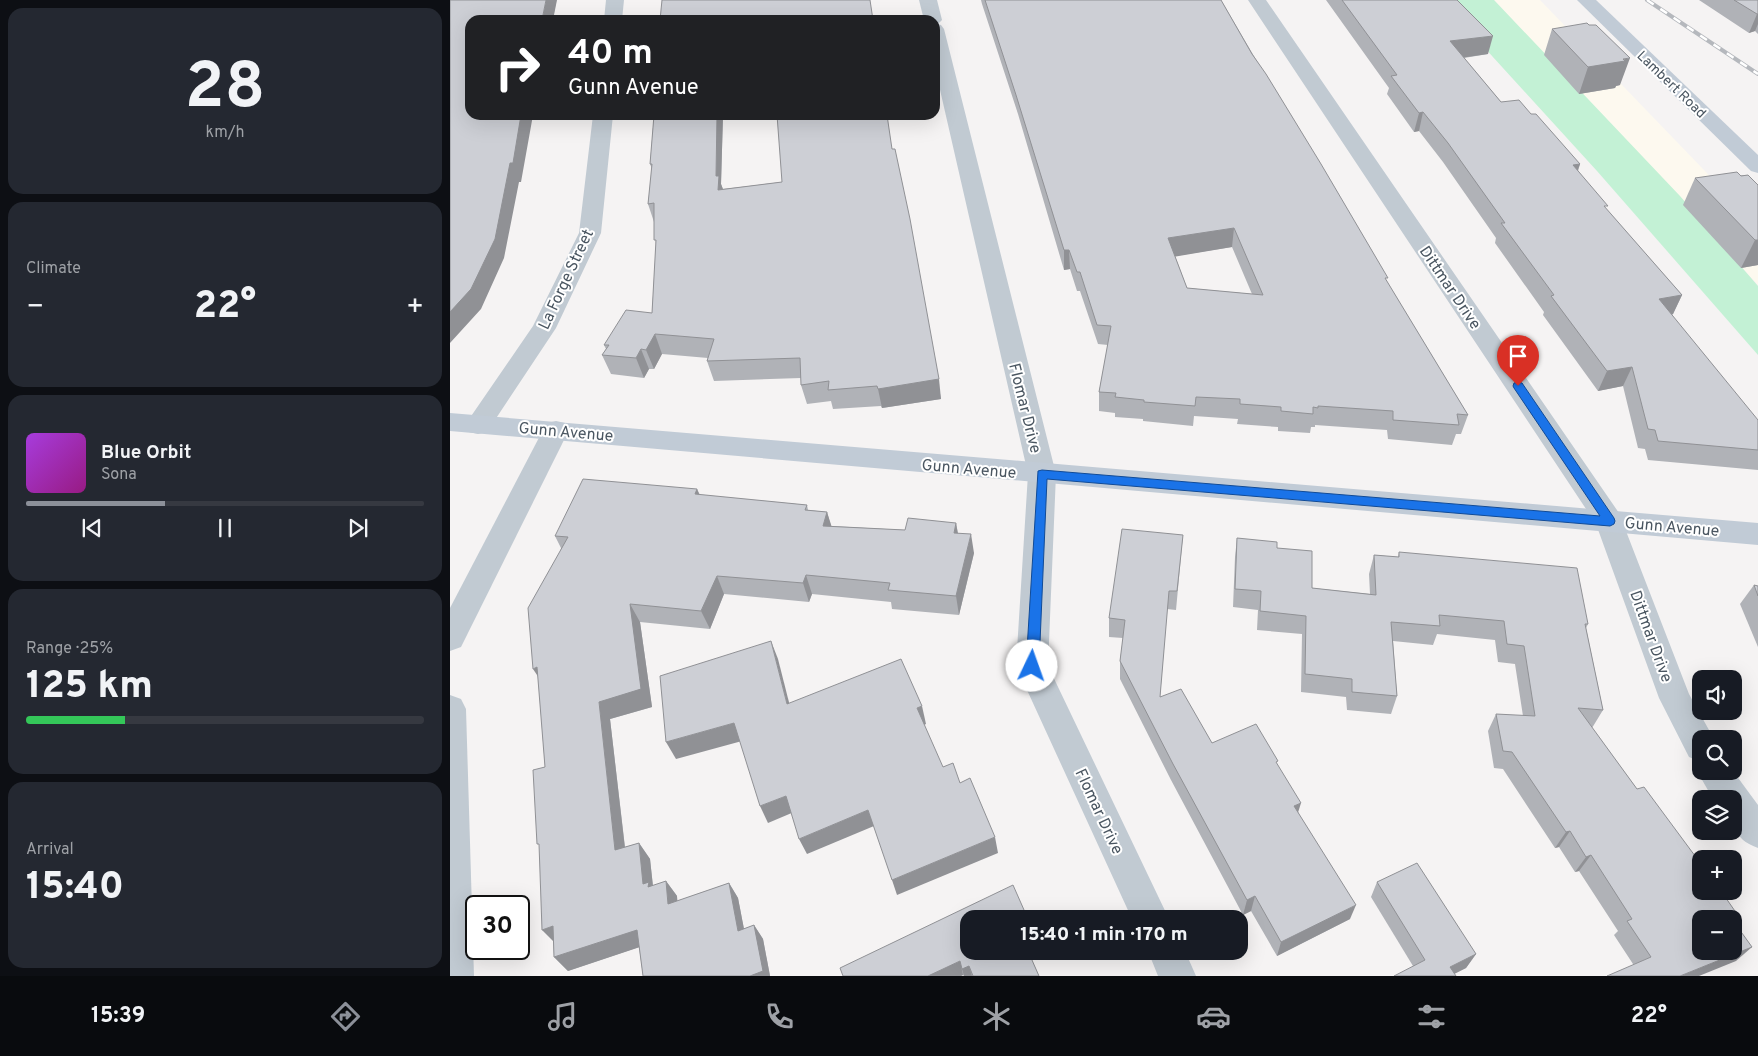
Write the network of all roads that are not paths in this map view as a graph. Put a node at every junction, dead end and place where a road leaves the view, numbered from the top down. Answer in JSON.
{"nodes":[{"id":1,"x":615,"y":0,"type":"edge"},
{"id":2,"x":928,"y":0,"type":"edge"},
{"id":3,"x":1258,"y":0,"type":"edge"},
{"id":4,"x":1586,"y":0,"type":"edge"},
{"id":5,"x":614,"y":15,"type":"edge"},
{"id":6,"x":932,"y":15,"type":"edge"},
{"id":7,"x":940,"y":50,"type":"edge"},
{"id":8,"x":602,"y":120,"type":"edge"},
{"id":9,"x":1758,"y":167,"type":"edge"},
{"id":10,"x":450,"y":422,"type":"edge"},
{"id":11,"x":478,"y":425,"type":"junction"},
{"id":12,"x":556,"y":430,"type":"junction"},
{"id":13,"x":1042,"y":474,"type":"junction"},
{"id":14,"x":1610,"y":521,"type":"junction"},
{"id":15,"x":1758,"y":534,"type":"edge"},
{"id":16,"x":450,"y":638,"type":"edge"},
{"id":17,"x":450,"y":709,"type":"edge"},
{"id":18,"x":1692,"y":730,"type":"edge"},
{"id":19,"x":1742,"y":812,"type":"edge"},
{"id":20,"x":1758,"y":832,"type":"edge"},
{"id":21,"x":1146,"y":910,"type":"edge"},
{"id":22,"x":1170,"y":960,"type":"edge"},
{"id":23,"x":456,"y":976,"type":"edge"},
{"id":24,"x":1177,"y":976,"type":"edge"}],
"edges":[{"from":1,"to":5,"type":"street"},
{"from":2,"to":6,"type":"street"},
{"from":3,"to":14,"type":"street","name":"Dittmar Drive"},
{"from":4,"to":9,"type":"street","name":"Lambert Road"},
{"from":7,"to":13,"type":"street","name":"Flomar Drive"},
{"from":8,"to":11,"type":"street","name":"La Forge Street"},
{"from":10,"to":11,"type":"street","name":"Gunn Avenue"},
{"from":11,"to":12,"type":"street","name":"Gunn Avenue"},
{"from":12,"to":13,"type":"street","name":"Gunn Avenue"},
{"from":12,"to":16,"type":"street"},
{"from":13,"to":14,"type":"street","name":"Gunn Avenue"},
{"from":13,"to":21,"type":"street","name":"Flomar Drive"},
{"from":14,"to":15,"type":"street","name":"Gunn Avenue"},
{"from":14,"to":18,"type":"street","name":"Dittmar Drive"},
{"from":17,"to":23,"type":"street"},
{"from":19,"to":20,"type":"street"},
{"from":22,"to":24,"type":"street"}]}
